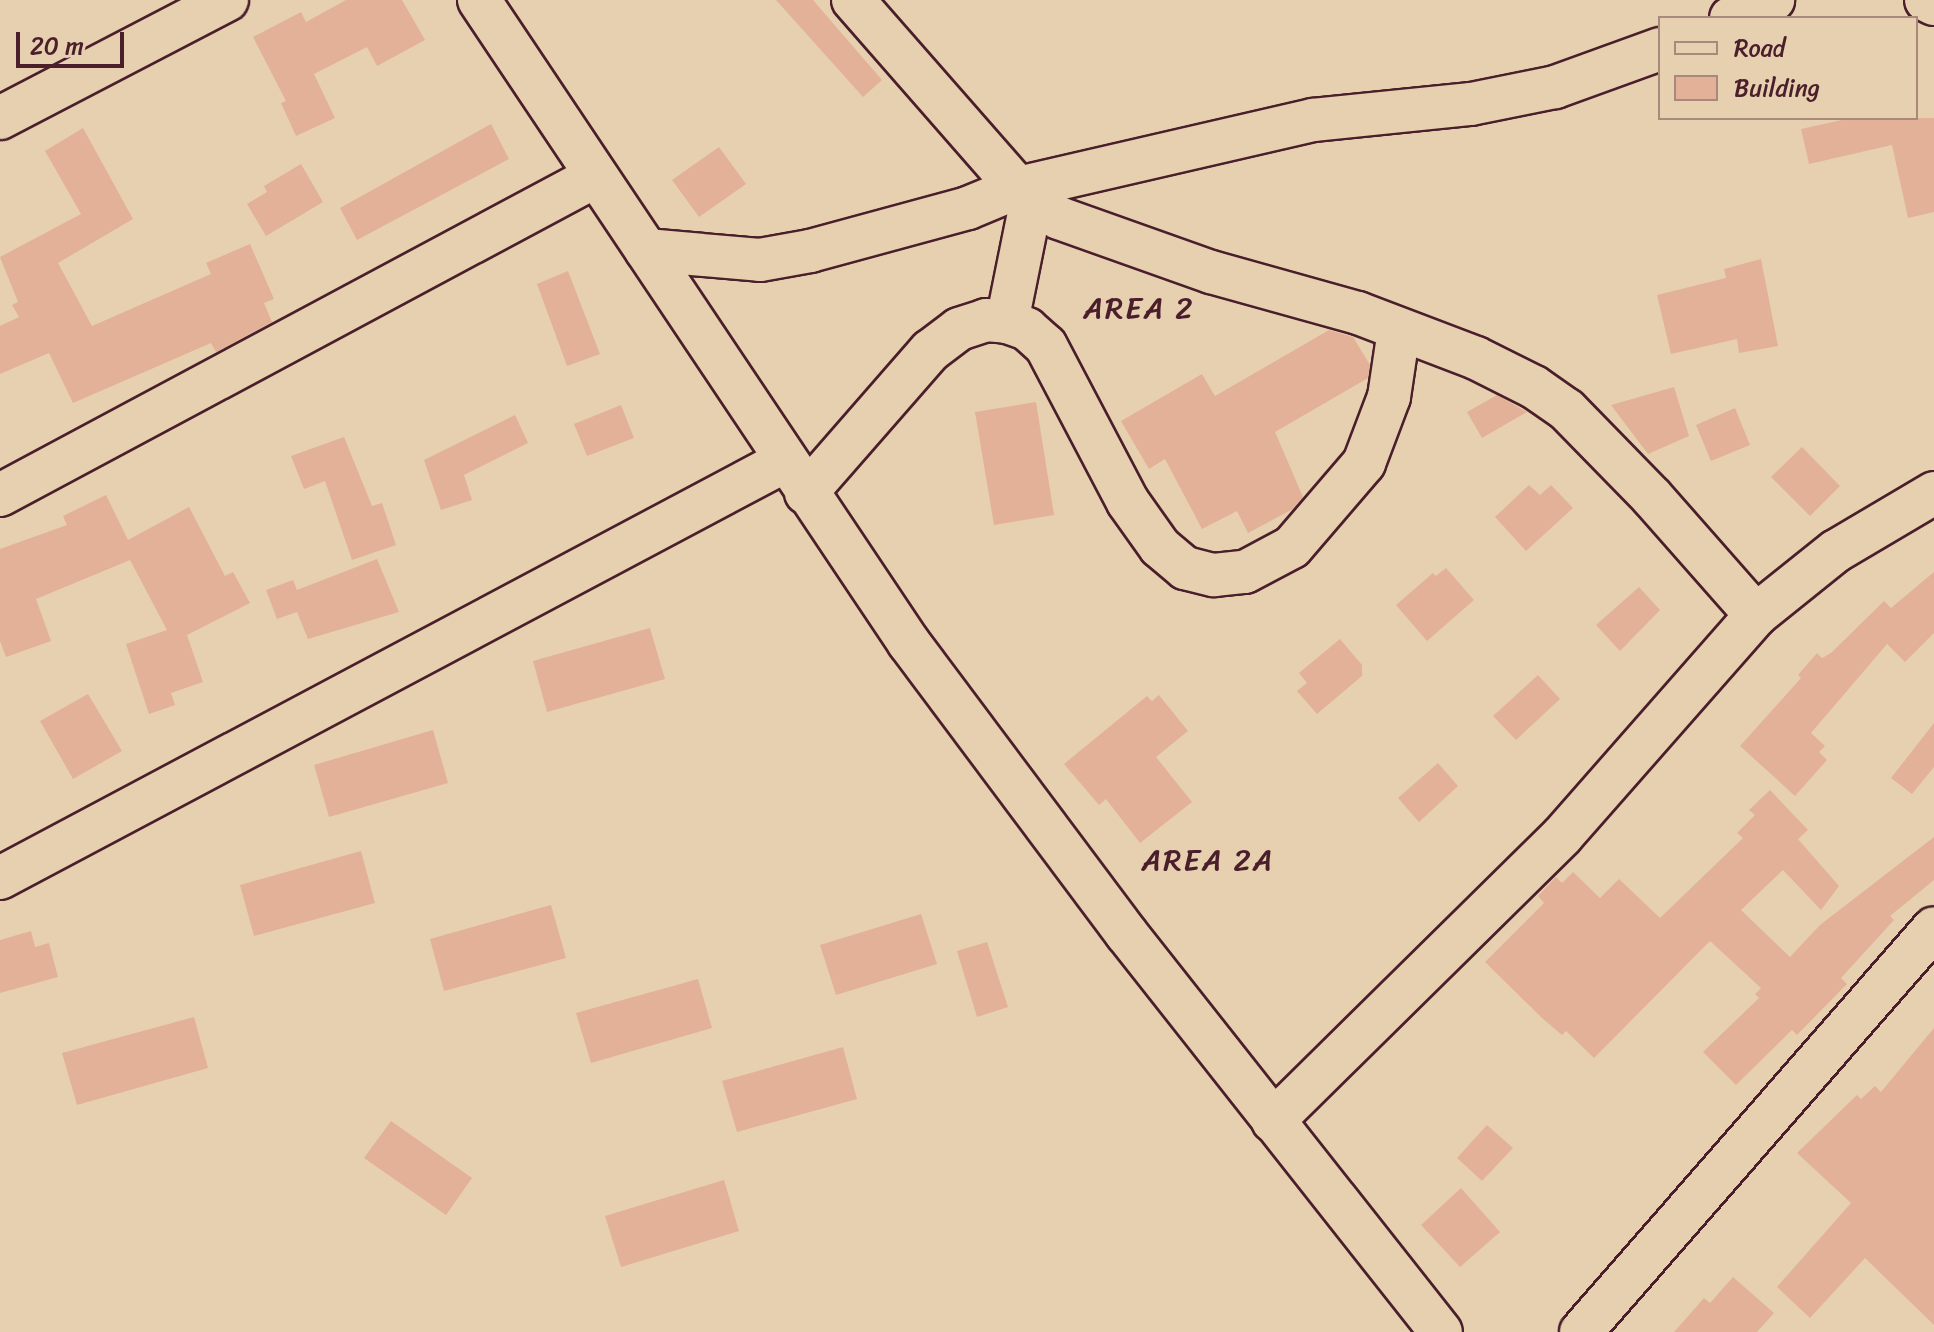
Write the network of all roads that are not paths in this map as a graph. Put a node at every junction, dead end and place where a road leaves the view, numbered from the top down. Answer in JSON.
{"nodes":[{"id":1,"x":227,"y":0,"type":"edge"},
{"id":2,"x":479,"y":0,"type":"edge"},
{"id":3,"x":853,"y":0,"type":"edge"},
{"id":4,"x":1773,"y":0,"type":"edge"},
{"id":5,"x":1926,"y":0,"type":"edge"},
{"id":6,"x":1934,"y":4,"type":"edge"},
{"id":7,"x":1736,"y":16,"type":"edge"},
{"id":8,"x":1658,"y":50,"type":"edge"},
{"id":9,"x":0,"y":118,"type":"edge"},
{"id":10,"x":594,"y":177,"type":"junction"},
{"id":11,"x":1023,"y":196,"type":"junction"},
{"id":12,"x":646,"y":250,"type":"junction"},
{"id":13,"x":1007,"y":322,"type":"junction"},
{"id":14,"x":1399,"y":330,"type":"junction"},
{"id":15,"x":796,"y":477,"type":"junction"},
{"id":16,"x":1934,"y":493,"type":"edge"},
{"id":17,"x":0,"y":495,"type":"edge"},
{"id":18,"x":1756,"y":615,"type":"junction"},
{"id":19,"x":0,"y":878,"type":"edge"},
{"id":20,"x":1934,"y":928,"type":"edge"},
{"id":21,"x":1273,"y":1121,"type":"junction"},
{"id":22,"x":1441,"y":1332,"type":"edge"},
{"id":23,"x":1581,"y":1332,"type":"edge"}],
"edges":[{"from":1,"to":9,"type":"street"},
{"from":2,"to":10,"type":"street"},
{"from":3,"to":11,"type":"street"},
{"from":4,"to":7,"type":"street"},
{"from":5,"to":6,"type":"street"},
{"from":8,"to":11,"type":"street"},
{"from":10,"to":12,"type":"street"},
{"from":10,"to":17,"type":"street"},
{"from":11,"to":12,"type":"street"},
{"from":11,"to":13,"type":"street"},
{"from":11,"to":14,"type":"street"},
{"from":12,"to":15,"type":"street"},
{"from":13,"to":14,"type":"street"},
{"from":13,"to":15,"type":"street"},
{"from":14,"to":18,"type":"street"},
{"from":15,"to":19,"type":"street"},
{"from":15,"to":21,"type":"street"},
{"from":16,"to":18,"type":"street"},
{"from":18,"to":21,"type":"street"},
{"from":20,"to":23,"type":"street"},
{"from":21,"to":22,"type":"street"}]}
